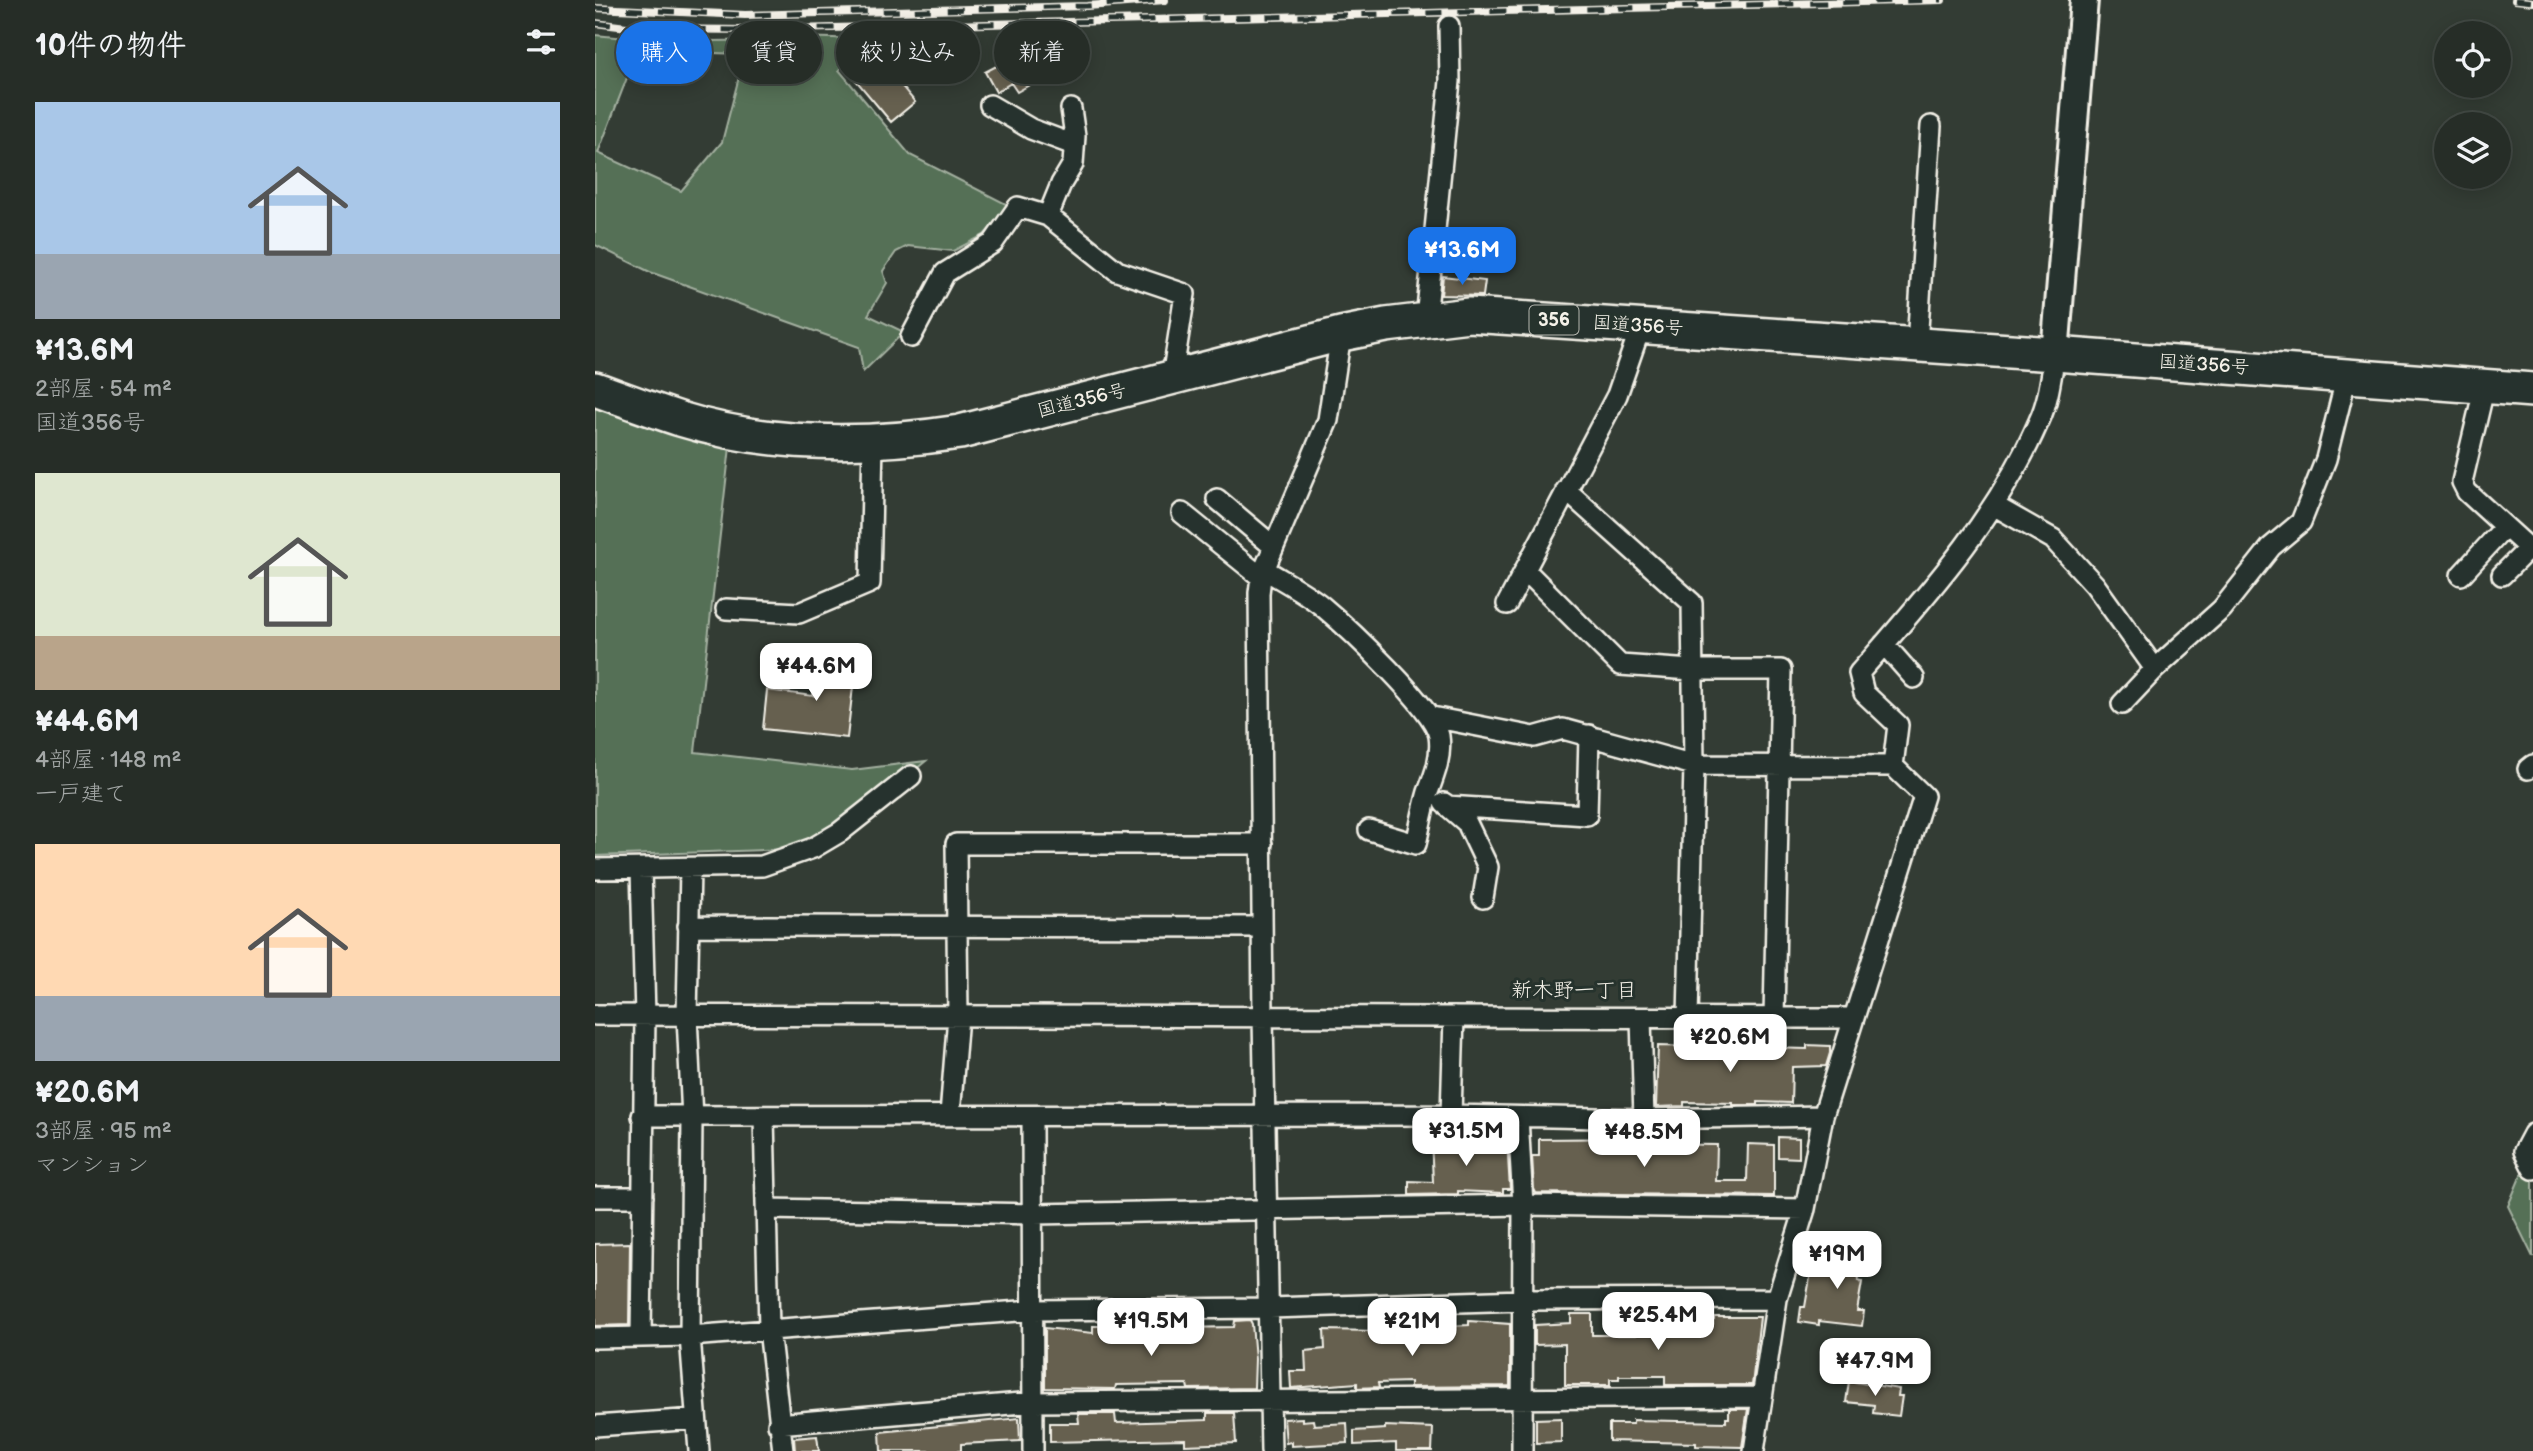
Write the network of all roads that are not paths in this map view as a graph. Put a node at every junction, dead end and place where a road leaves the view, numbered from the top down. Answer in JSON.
{"nodes":[{"id":1,"x":2084,"y":0,"type":"edge"},
{"id":2,"x":1449,"y":26,"type":"dead end"},
{"id":3,"x":990,"y":105,"type":"dead end"},
{"id":4,"x":1070,"y":109,"type":"dead end"},
{"id":5,"x":1931,"y":126,"type":"dead end"},
{"id":6,"x":1074,"y":145,"type":"junction"},
{"id":7,"x":1048,"y":216,"type":"junction"},
{"id":8,"x":1426,"y":319,"type":"junction"},
{"id":9,"x":1641,"y":326,"type":"junction"},
{"id":10,"x":1342,"y":334,"type":"junction"},
{"id":11,"x":911,"y":337,"type":"dead end"},
{"id":12,"x":1917,"y":345,"type":"junction"},
{"id":13,"x":2055,"y":354,"type":"junction"},
{"id":14,"x":2347,"y":375,"type":"junction"},
{"id":15,"x":1172,"y":378,"type":"junction"},
{"id":16,"x":2485,"y":385,"type":"junction"},
{"id":17,"x":595,"y":389,"type":"edge"},
{"id":18,"x":2533,"y":390,"type":"edge"},
{"id":19,"x":873,"y":441,"type":"junction"},
{"id":20,"x":1566,"y":491,"type":"junction"},
{"id":21,"x":1217,"y":499,"type":"dead end"},
{"id":22,"x":1995,"y":506,"type":"junction"},
{"id":23,"x":1182,"y":513,"type":"dead end"},
{"id":24,"x":2504,"y":528,"type":"junction"},
{"id":25,"x":1274,"y":547,"type":"junction"},
{"id":26,"x":2531,"y":550,"type":"edge"},
{"id":27,"x":1526,"y":571,"type":"junction"},
{"id":28,"x":1262,"y":573,"type":"junction"},
{"id":29,"x":2461,"y":575,"type":"dead end"},
{"id":30,"x":2501,"y":575,"type":"dead end"},
{"id":31,"x":1507,"y":604,"type":"dead end"},
{"id":32,"x":726,"y":610,"type":"dead end"},
{"id":33,"x":1884,"y":644,"type":"junction"},
{"id":34,"x":2155,"y":669,"type":"junction"},
{"id":35,"x":1692,"y":670,"type":"junction"},
{"id":36,"x":1914,"y":678,"type":"dead end"},
{"id":37,"x":2122,"y":704,"type":"dead end"},
{"id":38,"x":1432,"y":717,"type":"junction"},
{"id":39,"x":1589,"y":735,"type":"junction"},
{"id":40,"x":1780,"y":763,"type":"junction"},
{"id":41,"x":1694,"y":765,"type":"junction"},
{"id":42,"x":1893,"y":766,"type":"junction"},
{"id":43,"x":911,"y":776,"type":"dead end"},
{"id":44,"x":1429,"y":790,"type":"junction"},
{"id":45,"x":1447,"y":806,"type":"junction"},
{"id":46,"x":1369,"y":830,"type":"dead end"},
{"id":47,"x":1262,"y":844,"type":"junction"},
{"id":48,"x":690,"y":868,"type":"junction"},
{"id":49,"x":595,"y":869,"type":"edge"},
{"id":50,"x":641,"y":869,"type":"junction"},
{"id":51,"x":1483,"y":898,"type":"dead end"},
{"id":52,"x":688,"y":926,"type":"junction"},
{"id":53,"x":955,"y":927,"type":"junction"},
{"id":54,"x":1262,"y":927,"type":"junction"},
{"id":55,"x":595,"y":1015,"type":"edge"},
{"id":56,"x":645,"y":1016,"type":"junction"},
{"id":57,"x":687,"y":1016,"type":"junction"},
{"id":58,"x":958,"y":1016,"type":"junction"},
{"id":59,"x":1263,"y":1016,"type":"junction"},
{"id":60,"x":1454,"y":1017,"type":"junction"},
{"id":61,"x":1641,"y":1018,"type":"junction"},
{"id":62,"x":1688,"y":1018,"type":"junction"},
{"id":63,"x":1774,"y":1018,"type":"junction"},
{"id":64,"x":1854,"y":1018,"type":"junction"},
{"id":65,"x":950,"y":1115,"type":"junction"},
{"id":66,"x":1451,"y":1115,"type":"junction"},
{"id":67,"x":642,"y":1116,"type":"junction"},
{"id":68,"x":1032,"y":1116,"type":"junction"},
{"id":69,"x":1823,"y":1116,"type":"junction"},
{"id":70,"x":764,"y":1117,"type":"junction"},
{"id":71,"x":1265,"y":1117,"type":"junction"},
{"id":72,"x":1518,"y":1117,"type":"junction"},
{"id":73,"x":692,"y":1118,"type":"junction"},
{"id":74,"x":1644,"y":1119,"type":"junction"},
{"id":75,"x":2533,"y":1134,"type":"edge"},
{"id":76,"x":2533,"y":1168,"type":"edge"},
{"id":77,"x":595,"y":1197,"type":"edge"},
{"id":78,"x":643,"y":1197,"type":"junction"},
{"id":79,"x":1523,"y":1205,"type":"junction"},
{"id":80,"x":767,"y":1209,"type":"junction"},
{"id":81,"x":1805,"y":1209,"type":"junction"},
{"id":82,"x":1269,"y":1211,"type":"junction"},
{"id":83,"x":1034,"y":1214,"type":"junction"},
{"id":84,"x":1777,"y":1299,"type":"junction"},
{"id":85,"x":1523,"y":1300,"type":"junction"},
{"id":86,"x":1270,"y":1308,"type":"junction"},
{"id":87,"x":1032,"y":1310,"type":"junction"},
{"id":88,"x":769,"y":1329,"type":"junction"},
{"id":89,"x":641,"y":1336,"type":"junction"},
{"id":90,"x":690,"y":1336,"type":"junction"},
{"id":91,"x":595,"y":1338,"type":"edge"},
{"id":92,"x":1522,"y":1396,"type":"junction"},
{"id":93,"x":1762,"y":1396,"type":"junction"},
{"id":94,"x":1033,"y":1402,"type":"junction"},
{"id":95,"x":1272,"y":1402,"type":"junction"},
{"id":96,"x":696,"y":1419,"type":"junction"},
{"id":97,"x":778,"y":1424,"type":"junction"},
{"id":98,"x":595,"y":1426,"type":"edge"},
{"id":99,"x":699,"y":1451,"type":"edge"},
{"id":100,"x":783,"y":1451,"type":"edge"},
{"id":101,"x":1033,"y":1451,"type":"edge"},
{"id":102,"x":1271,"y":1451,"type":"edge"},
{"id":103,"x":1522,"y":1451,"type":"edge"},
{"id":104,"x":1754,"y":1451,"type":"edge"}],
"edges":[{"from":1,"to":13,"type":"street"},
{"from":2,"to":8,"type":"street"},
{"from":3,"to":6,"type":"street"},
{"from":4,"to":6,"type":"street"},
{"from":5,"to":12,"type":"street"},
{"from":6,"to":7,"type":"street"},
{"from":7,"to":11,"type":"street"},
{"from":7,"to":15,"type":"street"},
{"from":8,"to":9,"type":"highway","name":"国道356号","number":"356"},
{"from":8,"to":10,"type":"highway","name":"国道356号","number":"356"},
{"from":9,"to":12,"type":"highway","name":"国道356号","number":"356"},
{"from":9,"to":20,"type":"street"},
{"from":10,"to":15,"type":"highway","name":"国道356号","number":"356"},
{"from":10,"to":25,"type":"street"},
{"from":12,"to":13,"type":"highway","name":"国道356号","number":"356"},
{"from":13,"to":14,"type":"highway","name":"国道356号","number":"356"},
{"from":13,"to":22,"type":"street"},
{"from":14,"to":16,"type":"highway","name":"国道356号","number":"356"},
{"from":14,"to":34,"type":"street"},
{"from":15,"to":19,"type":"highway","name":"国道356号","number":"356"},
{"from":16,"to":18,"type":"highway","name":"国道356号","number":"356"},
{"from":16,"to":24,"type":"street"},
{"from":17,"to":19,"type":"highway","name":"国道356号","number":"356"},
{"from":19,"to":32,"type":"street"},
{"from":20,"to":27,"type":"street"},
{"from":20,"to":35,"type":"street"},
{"from":21,"to":25,"type":"street"},
{"from":22,"to":33,"type":"street"},
{"from":22,"to":34,"type":"street"},
{"from":23,"to":28,"type":"street"},
{"from":24,"to":26,"type":"street"},
{"from":24,"to":29,"type":"street"},
{"from":25,"to":28,"type":"street"},
{"from":26,"to":30,"type":"street"},
{"from":27,"to":31,"type":"street"},
{"from":27,"to":35,"type":"street"},
{"from":28,"to":38,"type":"street"},
{"from":28,"to":47,"type":"street"},
{"from":33,"to":36,"type":"street"},
{"from":33,"to":42,"type":"street"},
{"from":34,"to":37,"type":"street"},
{"from":35,"to":40,"type":"street"},
{"from":35,"to":41,"type":"street"},
{"from":38,"to":39,"type":"street"},
{"from":38,"to":44,"type":"street"},
{"from":39,"to":41,"type":"street"},
{"from":39,"to":45,"type":"street"},
{"from":40,"to":41,"type":"street"},
{"from":40,"to":42,"type":"street"},
{"from":40,"to":63,"type":"street"},
{"from":41,"to":62,"type":"street"},
{"from":42,"to":64,"type":"street"},
{"from":43,"to":48,"type":"street"},
{"from":44,"to":45,"type":"street"},
{"from":44,"to":46,"type":"street"},
{"from":45,"to":51,"type":"street"},
{"from":47,"to":53,"type":"street"},
{"from":47,"to":54,"type":"street"},
{"from":48,"to":50,"type":"street"},
{"from":48,"to":52,"type":"street"},
{"from":49,"to":50,"type":"street"},
{"from":50,"to":56,"type":"street"},
{"from":52,"to":53,"type":"street"},
{"from":52,"to":57,"type":"street"},
{"from":53,"to":54,"type":"street"},
{"from":53,"to":58,"type":"street"},
{"from":54,"to":59,"type":"street"},
{"from":55,"to":56,"type":"street"},
{"from":56,"to":57,"type":"street"},
{"from":56,"to":67,"type":"street"},
{"from":57,"to":58,"type":"street"},
{"from":57,"to":73,"type":"street"},
{"from":58,"to":59,"type":"street"},
{"from":58,"to":65,"type":"street"},
{"from":59,"to":60,"type":"street"},
{"from":59,"to":71,"type":"street"},
{"from":60,"to":61,"type":"street"},
{"from":60,"to":66,"type":"street"},
{"from":61,"to":62,"type":"street"},
{"from":61,"to":74,"type":"street"},
{"from":62,"to":63,"type":"street"},
{"from":63,"to":64,"type":"street"},
{"from":64,"to":69,"type":"street"},
{"from":65,"to":68,"type":"street"},
{"from":65,"to":70,"type":"street"},
{"from":66,"to":71,"type":"street"},
{"from":66,"to":72,"type":"street"},
{"from":67,"to":73,"type":"street"},
{"from":67,"to":78,"type":"street"},
{"from":68,"to":71,"type":"street"},
{"from":68,"to":83,"type":"street"},
{"from":69,"to":74,"type":"street"},
{"from":69,"to":81,"type":"street"},
{"from":70,"to":73,"type":"street"},
{"from":70,"to":80,"type":"street"},
{"from":71,"to":82,"type":"street"},
{"from":72,"to":74,"type":"street"},
{"from":72,"to":79,"type":"street"},
{"from":73,"to":90,"type":"street"},
{"from":75,"to":76,"type":"street"},
{"from":77,"to":78,"type":"street"},
{"from":78,"to":89,"type":"street"},
{"from":79,"to":81,"type":"street"},
{"from":79,"to":82,"type":"street"},
{"from":79,"to":85,"type":"street"},
{"from":80,"to":83,"type":"street"},
{"from":80,"to":88,"type":"street"},
{"from":81,"to":84,"type":"street"},
{"from":82,"to":83,"type":"street"},
{"from":82,"to":86,"type":"street"},
{"from":83,"to":87,"type":"street"},
{"from":84,"to":85,"type":"street"},
{"from":84,"to":93,"type":"street"},
{"from":85,"to":86,"type":"street"},
{"from":85,"to":92,"type":"street"},
{"from":86,"to":87,"type":"street"},
{"from":86,"to":95,"type":"street"},
{"from":87,"to":88,"type":"street"},
{"from":87,"to":94,"type":"street"},
{"from":88,"to":90,"type":"street"},
{"from":88,"to":97,"type":"street"},
{"from":89,"to":90,"type":"street"},
{"from":89,"to":91,"type":"street"},
{"from":90,"to":96,"type":"street"},
{"from":92,"to":93,"type":"street"},
{"from":92,"to":95,"type":"street"},
{"from":92,"to":103,"type":"street"},
{"from":93,"to":104,"type":"street"},
{"from":94,"to":95,"type":"street"},
{"from":94,"to":97,"type":"street"},
{"from":94,"to":101,"type":"street"},
{"from":95,"to":102,"type":"street"},
{"from":96,"to":98,"type":"street"},
{"from":96,"to":99,"type":"street"},
{"from":97,"to":100,"type":"street"}]}
